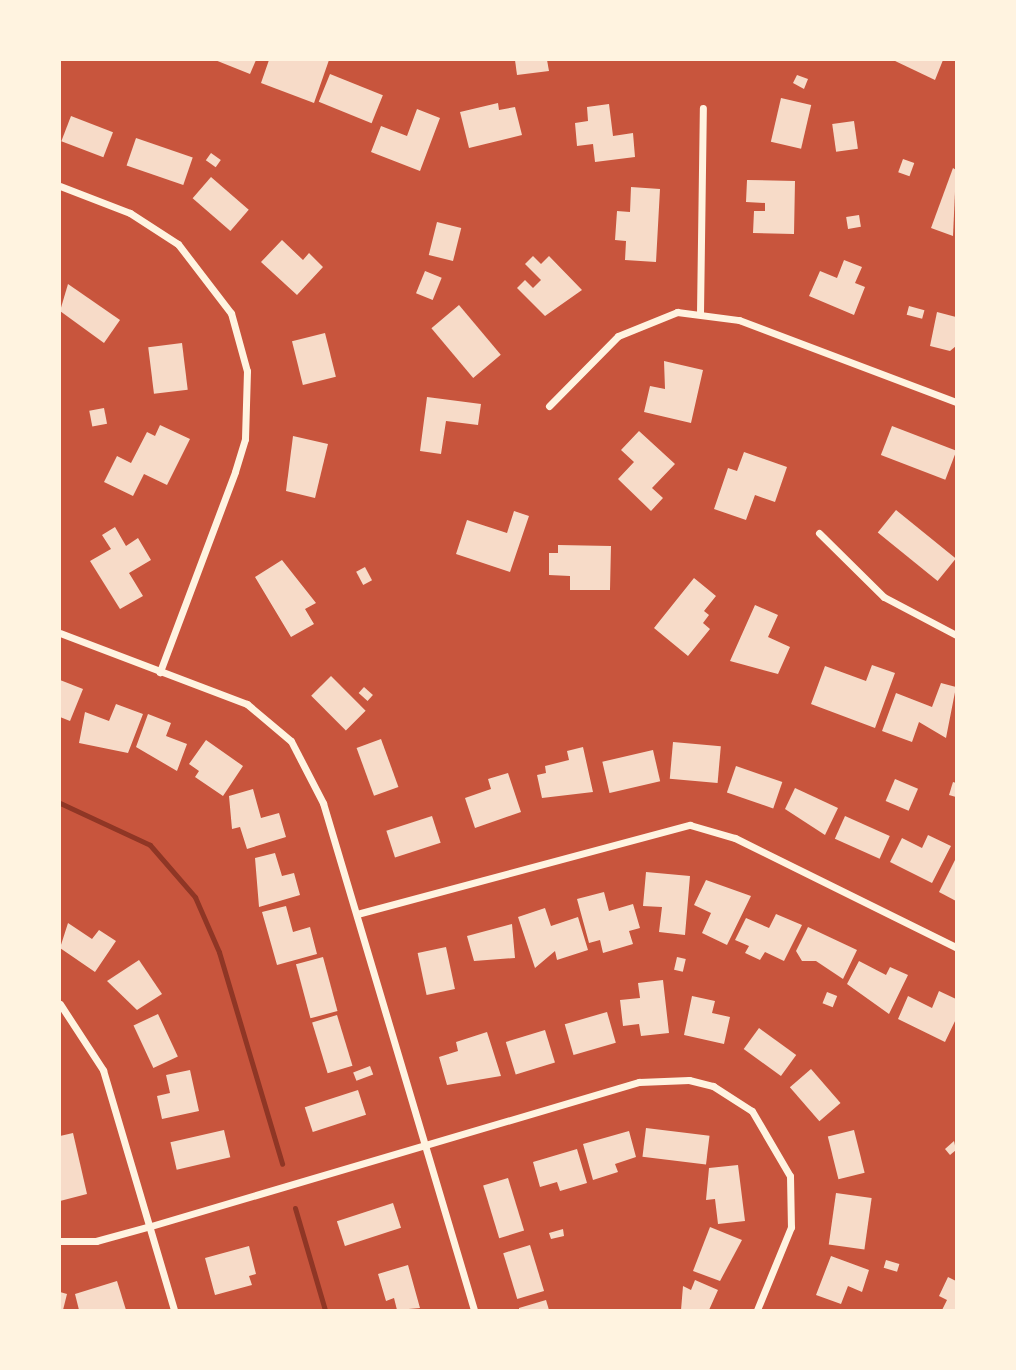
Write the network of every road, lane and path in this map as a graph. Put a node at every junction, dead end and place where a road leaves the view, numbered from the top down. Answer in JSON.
{"nodes":[{"id":1,"x":703,"y":108,"type":"dead end"},
{"id":2,"x":60,"y":186,"type":"edge"},
{"id":3,"x":700,"y":313,"type":"junction"},
{"id":4,"x":957,"y":402,"type":"edge"},
{"id":5,"x":550,"y":406,"type":"dead end"},
{"id":6,"x":819,"y":533,"type":"dead end"},
{"id":7,"x":60,"y":633,"type":"edge"},
{"id":8,"x":957,"y":635,"type":"edge"},
{"id":9,"x":160,"y":672,"type":"junction"},
{"id":10,"x":357,"y":914,"type":"junction"},
{"id":11,"x":957,"y":947,"type":"edge"},
{"id":12,"x":60,"y":1004,"type":"edge"},
{"id":13,"x":425,"y":1145,"type":"junction"},
{"id":14,"x":151,"y":1226,"type":"junction"},
{"id":15,"x":60,"y":1241,"type":"edge"},
{"id":16,"x":174,"y":1311,"type":"edge"},
{"id":17,"x":474,"y":1311,"type":"edge"},
{"id":18,"x":757,"y":1311,"type":"edge"}],
"edges":[{"from":1,"to":3,"type":"street"},
{"from":2,"to":9,"type":"street"},
{"from":3,"to":4,"type":"street"},
{"from":3,"to":5,"type":"street"},
{"from":6,"to":8,"type":"street"},
{"from":7,"to":9,"type":"street"},
{"from":9,"to":10,"type":"street"},
{"from":10,"to":11,"type":"street"},
{"from":10,"to":13,"type":"street"},
{"from":12,"to":14,"type":"street"},
{"from":13,"to":14,"type":"street"},
{"from":13,"to":17,"type":"street"},
{"from":13,"to":18,"type":"street"},
{"from":14,"to":15,"type":"street"},
{"from":14,"to":16,"type":"street"}]}
